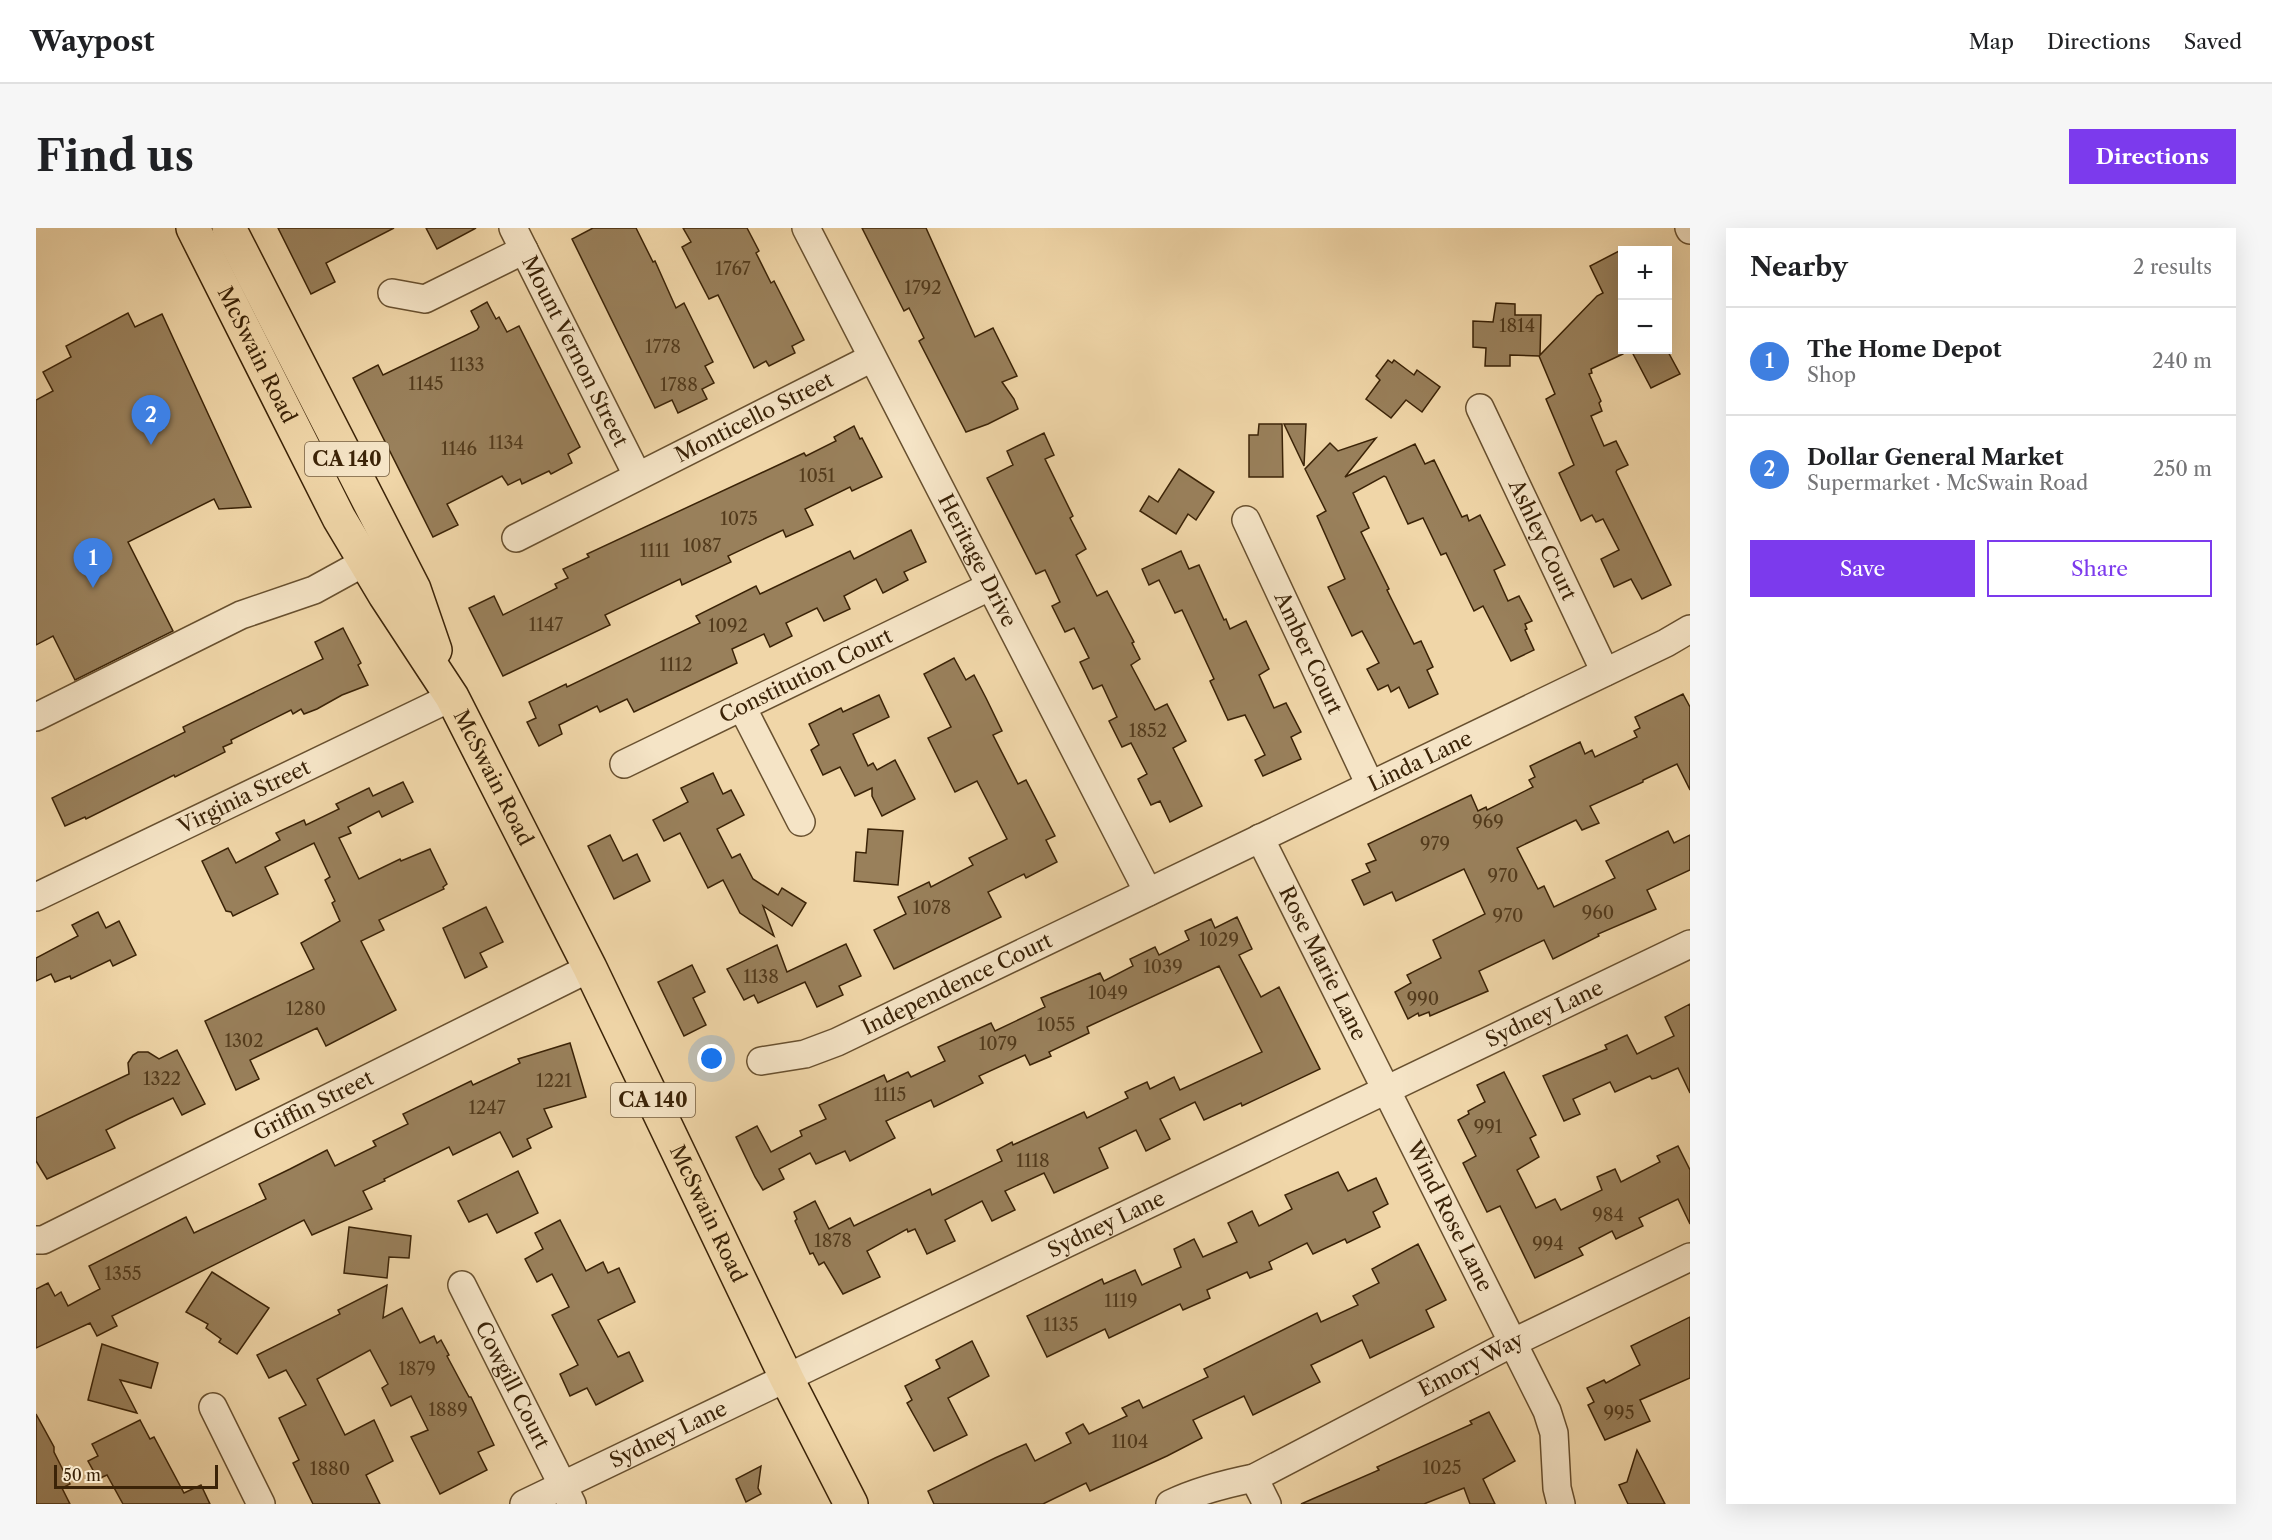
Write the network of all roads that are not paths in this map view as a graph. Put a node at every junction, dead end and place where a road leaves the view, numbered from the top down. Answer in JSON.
{"nodes":[{"id":1,"x":193,"y":228,"type":"edge"},
{"id":2,"x":229,"y":228,"type":"edge"},
{"id":3,"x":806,"y":228,"type":"edge"},
{"id":4,"x":519,"y":239,"type":"edge"},
{"id":5,"x":393,"y":293,"type":"dead end"},
{"id":6,"x":872,"y":358,"type":"junction"},
{"id":7,"x":1480,"y":408,"type":"dead end"},
{"id":8,"x":637,"y":476,"type":"junction"},
{"id":9,"x":1246,"y":520,"type":"dead end"},
{"id":10,"x":516,"y":538,"type":"dead end"},
{"id":11,"x":365,"y":562,"type":"junction"},
{"id":12,"x":989,"y":587,"type":"junction"},
{"id":13,"x":1690,"y":629,"type":"edge"},
{"id":14,"x":1605,"y":672,"type":"junction"},
{"id":15,"x":452,"y":697,"type":"junction"},
{"id":16,"x":742,"y":707,"type":"junction"},
{"id":17,"x":36,"y":717,"type":"edge"},
{"id":18,"x":624,"y":764,"type":"dead end"},
{"id":19,"x":1370,"y":785,"type":"junction"},
{"id":20,"x":801,"y":822,"type":"dead end"},
{"id":21,"x":1260,"y":838,"type":"junction"},
{"id":22,"x":1148,"y":892,"type":"junction"},
{"id":23,"x":36,"y":897,"type":"edge"},
{"id":24,"x":1690,"y":944,"type":"edge"},
{"id":25,"x":590,"y":968,"type":"junction"},
{"id":26,"x":761,"y":1061,"type":"dead end"},
{"id":27,"x":1386,"y":1088,"type":"junction"},
{"id":28,"x":36,"y":1240,"type":"edge"},
{"id":29,"x":1690,"y":1257,"type":"edge"},
{"id":30,"x":462,"y":1285,"type":"dead end"},
{"id":31,"x":1514,"y":1342,"type":"junction"},
{"id":32,"x":787,"y":1378,"type":"junction"},
{"id":33,"x":213,"y":1407,"type":"dead end"},
{"id":34,"x":1254,"y":1478,"type":"junction"},
{"id":35,"x":568,"y":1494,"type":"edge"},
{"id":36,"x":261,"y":1504,"type":"edge"},
{"id":37,"x":524,"y":1504,"type":"edge"},
{"id":38,"x":851,"y":1504,"type":"edge"},
{"id":39,"x":1170,"y":1504,"type":"edge"},
{"id":40,"x":1267,"y":1504,"type":"edge"},
{"id":41,"x":1561,"y":1504,"type":"edge"}],
"edges":[{"from":1,"to":11,"type":"main road","name":"McSwain Road","number":"CA 140"},
{"from":2,"to":15,"type":"main road","name":"McSwain Road","number":"CA 140"},
{"from":3,"to":6,"type":"street","name":"Heritage Drive"},
{"from":4,"to":5,"type":"street"},
{"from":4,"to":8,"type":"street","name":"Mount Vernon Street"},
{"from":6,"to":8,"type":"street","name":"Monticello Street"},
{"from":6,"to":12,"type":"street","name":"Heritage Drive"},
{"from":7,"to":14,"type":"street","name":"Ashley Court"},
{"from":8,"to":10,"type":"street","name":"Monticello Street"},
{"from":9,"to":19,"type":"street","name":"Amber Court"},
{"from":11,"to":15,"type":"main road","name":"McSwain Road","number":"CA 140"},
{"from":11,"to":17,"type":"street"},
{"from":12,"to":16,"type":"street","name":"Constitution Court"},
{"from":12,"to":22,"type":"street","name":"Heritage Drive"},
{"from":13,"to":14,"type":"street","name":"Linda Lane"},
{"from":14,"to":19,"type":"street","name":"Linda Lane"},
{"from":15,"to":23,"type":"street","name":"Virginia Street"},
{"from":15,"to":25,"type":"main road","name":"McSwain Road","number":"CA 140"},
{"from":16,"to":18,"type":"street","name":"Constitution Court"},
{"from":16,"to":20,"type":"street"},
{"from":19,"to":21,"type":"street","name":"Linda Lane"},
{"from":21,"to":22,"type":"street","name":"Linda Lane"},
{"from":21,"to":27,"type":"street","name":"Rose Marie Lane"},
{"from":22,"to":26,"type":"street","name":"Independence Court"},
{"from":24,"to":27,"type":"street","name":"Sydney Lane"},
{"from":25,"to":28,"type":"street","name":"Griffin Street"},
{"from":25,"to":32,"type":"main road","name":"McSwain Road","number":"CA 140"},
{"from":27,"to":31,"type":"street","name":"Wind Rose Lane"},
{"from":27,"to":32,"type":"street","name":"Sydney Lane"},
{"from":29,"to":31,"type":"street","name":"Emory Way"},
{"from":30,"to":35,"type":"street","name":"Cowgill Court"},
{"from":31,"to":34,"type":"street","name":"Emory Way"},
{"from":31,"to":41,"type":"street","name":"Wind Rose Lane"},
{"from":32,"to":35,"type":"street","name":"Sydney Lane"},
{"from":32,"to":38,"type":"main road","name":"McSwain Road","number":"CA 140"},
{"from":33,"to":36,"type":"street"},
{"from":34,"to":39,"type":"street","name":"Emory Way"},
{"from":34,"to":40,"type":"street"},
{"from":35,"to":37,"type":"street","name":"Sydney Lane"}]}
